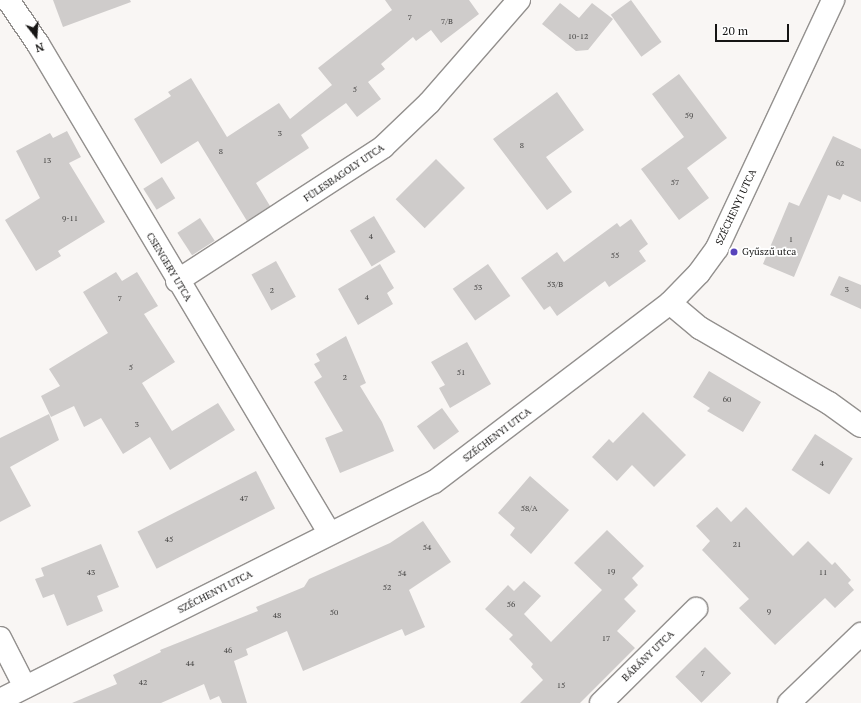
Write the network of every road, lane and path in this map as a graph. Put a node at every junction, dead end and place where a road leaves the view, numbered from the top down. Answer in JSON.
{"nodes":[{"id":1,"x":8,"y":0,"type":"edge"},
{"id":2,"x":520,"y":0,"type":"edge"},
{"id":3,"x":833,"y":0,"type":"edge"},
{"id":4,"x":177,"y":281,"type":"junction"},
{"id":5,"x":670,"y":303,"type":"junction"},
{"id":6,"x":861,"y":426,"type":"edge"},
{"id":7,"x":330,"y":534,"type":"junction"},
{"id":8,"x":696,"y":610,"type":"dead end"},
{"id":9,"x":861,"y":634,"type":"edge"},
{"id":10,"x":0,"y":638,"type":"edge"},
{"id":11,"x":25,"y":687,"type":"junction"},
{"id":12,"x":0,"y":700,"type":"edge"},
{"id":13,"x":601,"y":703,"type":"edge"},
{"id":14,"x":789,"y":703,"type":"edge"}],
"edges":[{"from":1,"to":4,"type":"street","name":"CSENGERY UTCA"},
{"from":2,"to":4,"type":"street","name":"FÜLESBAGOLY UTCA"},
{"from":3,"to":5,"type":"street","name":"SZÉCHENYI UTCA"},
{"from":4,"to":7,"type":"street","name":"CSENGERY UTCA"},
{"from":5,"to":6,"type":"street"},
{"from":5,"to":7,"type":"street","name":"SZÉCHENYI UTCA"},
{"from":7,"to":11,"type":"street","name":"SZÉCHENYI UTCA"},
{"from":8,"to":13,"type":"street","name":"BÁRÁNY UTCA"},
{"from":9,"to":14,"type":"street"},
{"from":10,"to":11,"type":"street"},
{"from":11,"to":12,"type":"street","name":"SZÉCHENYI UTCA"}]}
